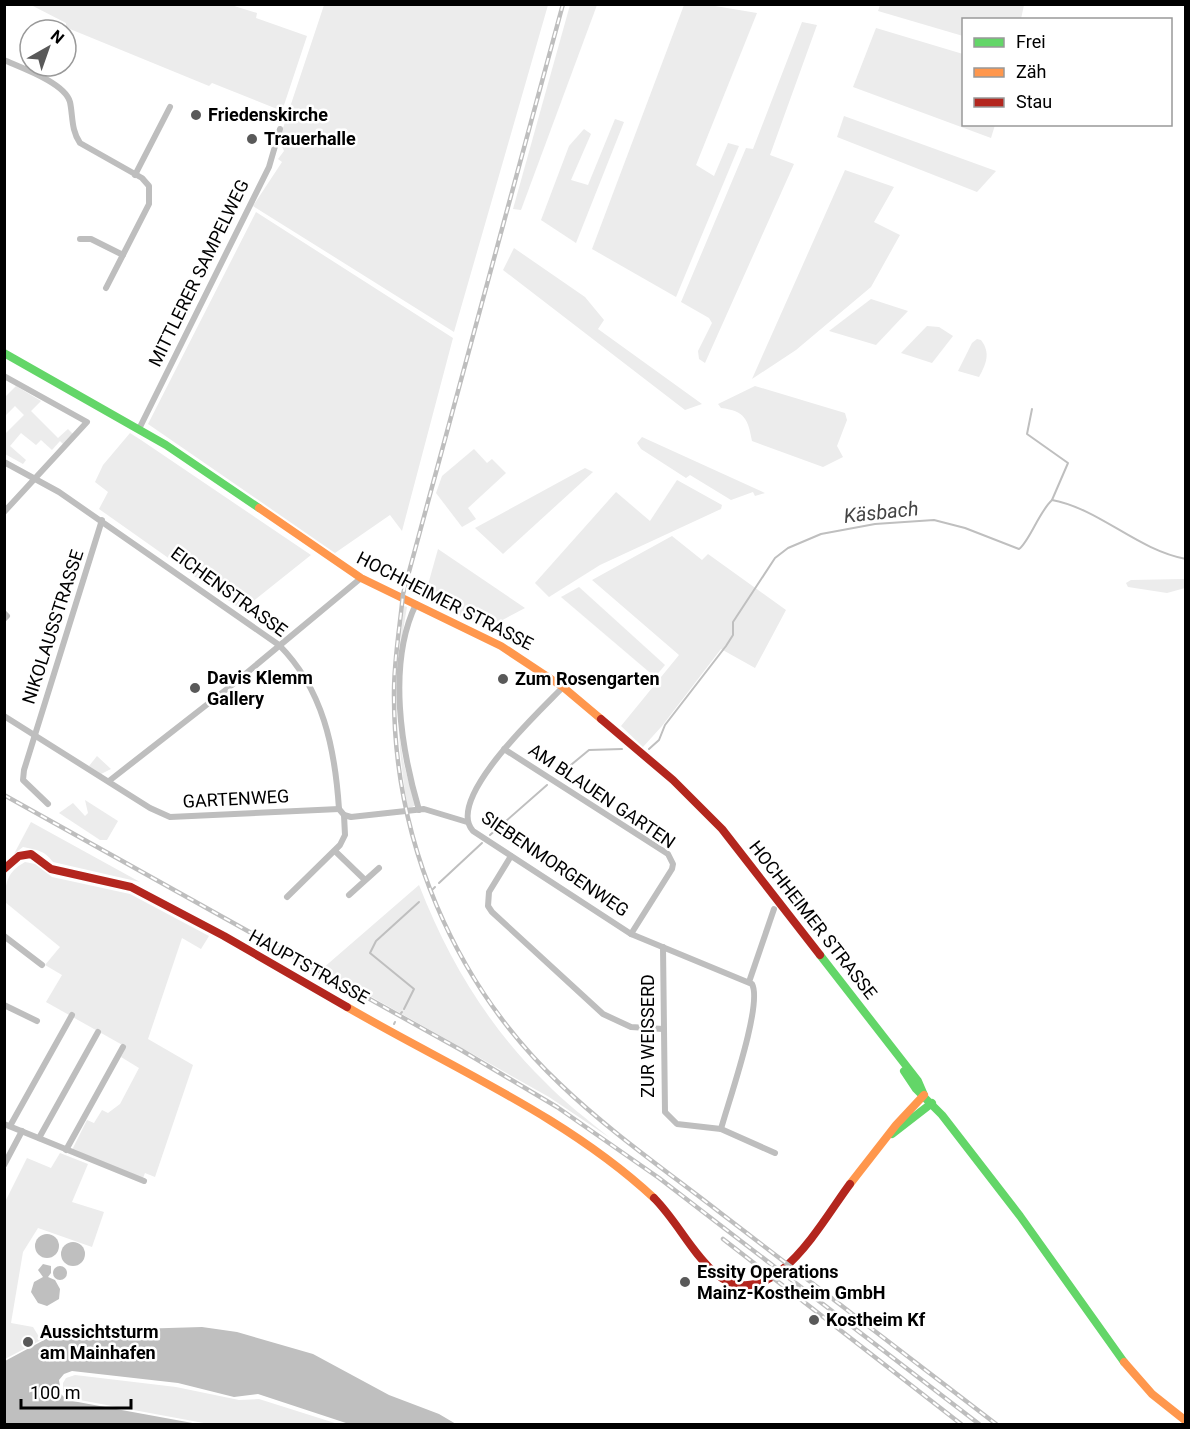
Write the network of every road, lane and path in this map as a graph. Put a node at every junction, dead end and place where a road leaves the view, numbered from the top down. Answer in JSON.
{"nodes":[{"id":1,"x":4,"y":60,"type":"edge"},
{"id":2,"x":170,"y":107,"type":"dead end"},
{"id":3,"x":280,"y":129,"type":"dead end"},
{"id":4,"x":135,"y":174,"type":"junction"},
{"id":5,"x":80,"y":239,"type":"dead end"},
{"id":6,"x":123,"y":255,"type":"junction"},
{"id":7,"x":106,"y":288,"type":"dead end"},
{"id":8,"x":4,"y":352,"type":"edge"},
{"id":9,"x":4,"y":375,"type":"edge"},
{"id":10,"x":139,"y":429,"type":"junction"},
{"id":11,"x":4,"y":462,"type":"edge"},
{"id":12,"x":33,"y":478,"type":"junction"},
{"id":13,"x":4,"y":512,"type":"edge"},
{"id":14,"x":102,"y":520,"type":"junction"},
{"id":15,"x":360,"y":578,"type":"junction"},
{"id":16,"x":416,"y":604,"type":"junction"},
{"id":17,"x":4,"y":613,"type":"edge"},
{"id":18,"x":4,"y":619,"type":"edge"},
{"id":19,"x":279,"y":645,"type":"junction"},
{"id":20,"x":563,"y":687,"type":"junction"},
{"id":21,"x":4,"y":716,"type":"edge"},
{"id":22,"x":33,"y":735,"type":"junction"},
{"id":23,"x":504,"y":749,"type":"junction"},
{"id":24,"x":109,"y":781,"type":"junction"},
{"id":25,"x":48,"y":804,"type":"dead end"},
{"id":26,"x":339,"y":809,"type":"junction"},
{"id":27,"x":419,"y":810,"type":"junction"},
{"id":28,"x":344,"y":814,"type":"junction"},
{"id":29,"x":467,"y":822,"type":"junction"},
{"id":30,"x":334,"y":851,"type":"junction"},
{"id":31,"x":511,"y":856,"type":"junction"},
{"id":32,"x":379,"y":868,"type":"dead end"},
{"id":33,"x":4,"y":869,"type":"edge"},
{"id":34,"x":365,"y":880,"type":"junction"},
{"id":35,"x":349,"y":895,"type":"dead end"},
{"id":36,"x":288,"y":897,"type":"dead end"},
{"id":37,"x":774,"y":909,"type":"dead end"},
{"id":38,"x":631,"y":934,"type":"junction"},
{"id":39,"x":4,"y":936,"type":"edge"},
{"id":40,"x":663,"y":947,"type":"junction"},
{"id":41,"x":42,"y":965,"type":"dead end"},
{"id":42,"x":749,"y":982,"type":"junction"},
{"id":43,"x":4,"y":1005,"type":"edge"},
{"id":44,"x":72,"y":1015,"type":"dead end"},
{"id":45,"x":37,"y":1021,"type":"dead end"},
{"id":46,"x":663,"y":1029,"type":"junction"},
{"id":47,"x":99,"y":1032,"type":"dead end"},
{"id":48,"x":123,"y":1047,"type":"dead end"},
{"id":49,"x":924,"y":1095,"type":"junction"},
{"id":50,"x":932,"y":1103,"type":"junction"},
{"id":51,"x":7,"y":1125,"type":"edge"},
{"id":52,"x":721,"y":1129,"type":"junction"},
{"id":53,"x":22,"y":1131,"type":"junction"},
{"id":54,"x":39,"y":1138,"type":"junction"},
{"id":55,"x":887,"y":1138,"type":"junction"},
{"id":56,"x":66,"y":1150,"type":"junction"},
{"id":57,"x":774,"y":1153,"type":"dead end"},
{"id":58,"x":4,"y":1165,"type":"edge"},
{"id":59,"x":144,"y":1180,"type":"dead end"},
{"id":60,"x":1185,"y":1421,"type":"edge"}],
"edges":[{"from":1,"to":4,"type":"street"},
{"from":2,"to":4,"type":"street"},
{"from":3,"to":10,"type":"street","name":"MITTLERER SAMPELWEG"},
{"from":4,"to":6,"type":"street"},
{"from":5,"to":6,"type":"street"},
{"from":6,"to":7,"type":"street"},
{"from":8,"to":10,"type":"main road","name":"HOCHHEIMER STRASSE"},
{"from":9,"to":12,"type":"street"},
{"from":10,"to":15,"type":"main road","name":"HOCHHEIMER STRASSE"},
{"from":11,"to":12,"type":"street","name":"EICHENSTRASSE"},
{"from":12,"to":13,"type":"street"},
{"from":12,"to":14,"type":"street","name":"EICHENSTRASSE"},
{"from":14,"to":19,"type":"street","name":"EICHENSTRASSE"},
{"from":14,"to":22,"type":"street","name":"NIKOLAUSSTRASSE"},
{"from":15,"to":16,"type":"main road","name":"HOCHHEIMER STRASSE"},
{"from":15,"to":19,"type":"street"},
{"from":16,"to":20,"type":"main road","name":"HOCHHEIMER STRASSE"},
{"from":16,"to":27,"type":"street"},
{"from":17,"to":18,"type":"street"},
{"from":19,"to":24,"type":"street"},
{"from":19,"to":26,"type":"street","name":"EICHENSTRASSE"},
{"from":20,"to":23,"type":"street","name":"SIEBENMORGENWEG"},
{"from":20,"to":49,"type":"main road","name":"HOCHHEIMER STRASSE"},
{"from":21,"to":22,"type":"street","name":"GARTENWEG"},
{"from":22,"to":24,"type":"street","name":"GARTENWEG"},
{"from":22,"to":25,"type":"street","name":"NIKOLAUSSTRASSE"},
{"from":23,"to":29,"type":"street","name":"SIEBENMORGENWEG"},
{"from":23,"to":38,"type":"street","name":"AM BLAUEN GARTEN"},
{"from":24,"to":26,"type":"street","name":"GARTENWEG"},
{"from":26,"to":28,"type":"street"},
{"from":27,"to":28,"type":"street"},
{"from":27,"to":29,"type":"street"},
{"from":28,"to":30,"type":"street"},
{"from":29,"to":31,"type":"street","name":"SIEBENMORGENWEG"},
{"from":30,"to":34,"type":"street"},
{"from":30,"to":36,"type":"street"},
{"from":31,"to":38,"type":"street","name":"SIEBENMORGENWEG"},
{"from":31,"to":46,"type":"street"},
{"from":32,"to":34,"type":"street"},
{"from":33,"to":55,"type":"main road","name":"HAUPTSTRASSE"},
{"from":34,"to":35,"type":"street"},
{"from":37,"to":42,"type":"street"},
{"from":38,"to":40,"type":"street","name":"SIEBENMORGENWEG"},
{"from":39,"to":41,"type":"street"},
{"from":40,"to":42,"type":"street","name":"SIEBENMORGENWEG"},
{"from":40,"to":46,"type":"street","name":"ZUR WEISSERD"},
{"from":42,"to":52,"type":"street"},
{"from":43,"to":45,"type":"street"},
{"from":44,"to":51,"type":"street"},
{"from":46,"to":52,"type":"street","name":"ZUR WEISSERD"},
{"from":47,"to":54,"type":"street"},
{"from":48,"to":56,"type":"street"},
{"from":49,"to":50,"type":"main road","name":"HOCHHEIMER STRASSE"},
{"from":49,"to":55,"type":"main road"},
{"from":50,"to":55,"type":"main road"},
{"from":50,"to":60,"type":"main road","name":"HOCHHEIMER STRASSE"},
{"from":51,"to":53,"type":"street"},
{"from":52,"to":57,"type":"street","name":"ZUR WEISSERD"},
{"from":53,"to":54,"type":"street"},
{"from":53,"to":58,"type":"street"},
{"from":54,"to":56,"type":"street"},
{"from":56,"to":59,"type":"street"}]}
